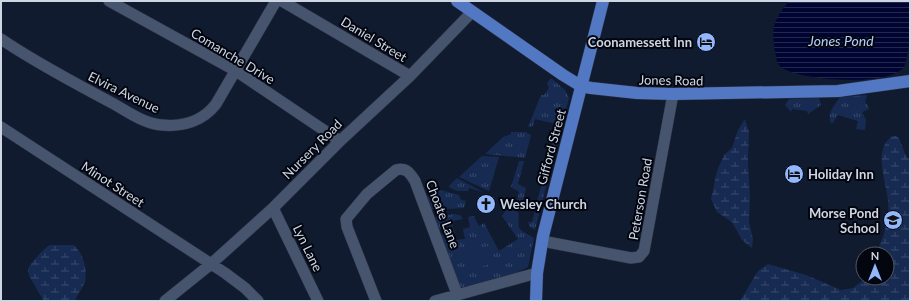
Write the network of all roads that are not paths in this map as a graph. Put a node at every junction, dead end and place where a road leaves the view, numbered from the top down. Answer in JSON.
{"nodes":[{"id":1,"x":109,"y":1,"type":"edge"},
{"id":2,"x":276,"y":1,"type":"edge"},
{"id":3,"x":282,"y":1,"type":"edge"},
{"id":4,"x":457,"y":1,"type":"edge"},
{"id":5,"x":603,"y":1,"type":"edge"},
{"id":6,"x":472,"y":12,"type":"junction"},
{"id":7,"x":1,"y":39,"type":"edge"},
{"id":8,"x":236,"y":71,"type":"junction"},
{"id":9,"x":410,"y":76,"type":"junction"},
{"id":10,"x":910,"y":82,"type":"edge"},
{"id":11,"x":581,"y":86,"type":"junction"},
{"id":12,"x":673,"y":94,"type":"junction"},
{"id":13,"x":1,"y":126,"type":"edge"},
{"id":14,"x":340,"y":141,"type":"junction"},
{"id":15,"x":273,"y":208,"type":"junction"},
{"id":16,"x":542,"y":241,"type":"junction"},
{"id":17,"x":211,"y":264,"type":"junction"},
{"id":18,"x":537,"y":273,"type":"junction"},
{"id":19,"x":457,"y":294,"type":"junction"},
{"id":20,"x":165,"y":301,"type":"edge"},
{"id":21,"x":258,"y":301,"type":"edge"},
{"id":22,"x":318,"y":301,"type":"edge"},
{"id":23,"x":376,"y":301,"type":"edge"},
{"id":24,"x":435,"y":301,"type":"edge"},
{"id":25,"x":536,"y":301,"type":"edge"}],
"edges":[{"from":1,"to":8,"type":"street","name":"Comanche Drive"},
{"from":2,"to":8,"type":"street","name":"Elvira Avenue"},
{"from":3,"to":9,"type":"street","name":"Daniel Street"},
{"from":4,"to":6,"type":"main road","name":"Jones Road"},
{"from":5,"to":11,"type":"main road","name":"Gifford Street"},
{"from":6,"to":9,"type":"street","name":"Nursery Road"},
{"from":6,"to":11,"type":"main road","name":"Jones Road"},
{"from":7,"to":8,"type":"street","name":"Elvira Avenue"},
{"from":8,"to":14,"type":"street","name":"Comanche Drive"},
{"from":9,"to":14,"type":"street","name":"Nursery Road"},
{"from":10,"to":12,"type":"main road","name":"Jones Road"},
{"from":11,"to":12,"type":"main road","name":"Jones Road"},
{"from":11,"to":16,"type":"main road","name":"Gifford Street"},
{"from":12,"to":16,"type":"street","name":"Peterson Road"},
{"from":13,"to":17,"type":"street","name":"Minot Street"},
{"from":14,"to":15,"type":"street","name":"Nursery Road"},
{"from":15,"to":17,"type":"street","name":"Nursery Road"},
{"from":15,"to":22,"type":"street","name":"Lyn Lane"},
{"from":16,"to":18,"type":"main road","name":"Gifford Street"},
{"from":17,"to":20,"type":"street","name":"Nursery Road"},
{"from":17,"to":21,"type":"street","name":"Minot Street"},
{"from":18,"to":19,"type":"street"},
{"from":18,"to":25,"type":"main road","name":"Gifford Street"},
{"from":19,"to":23,"type":"street","name":"Choate Lane"},
{"from":19,"to":24,"type":"street"}]}
